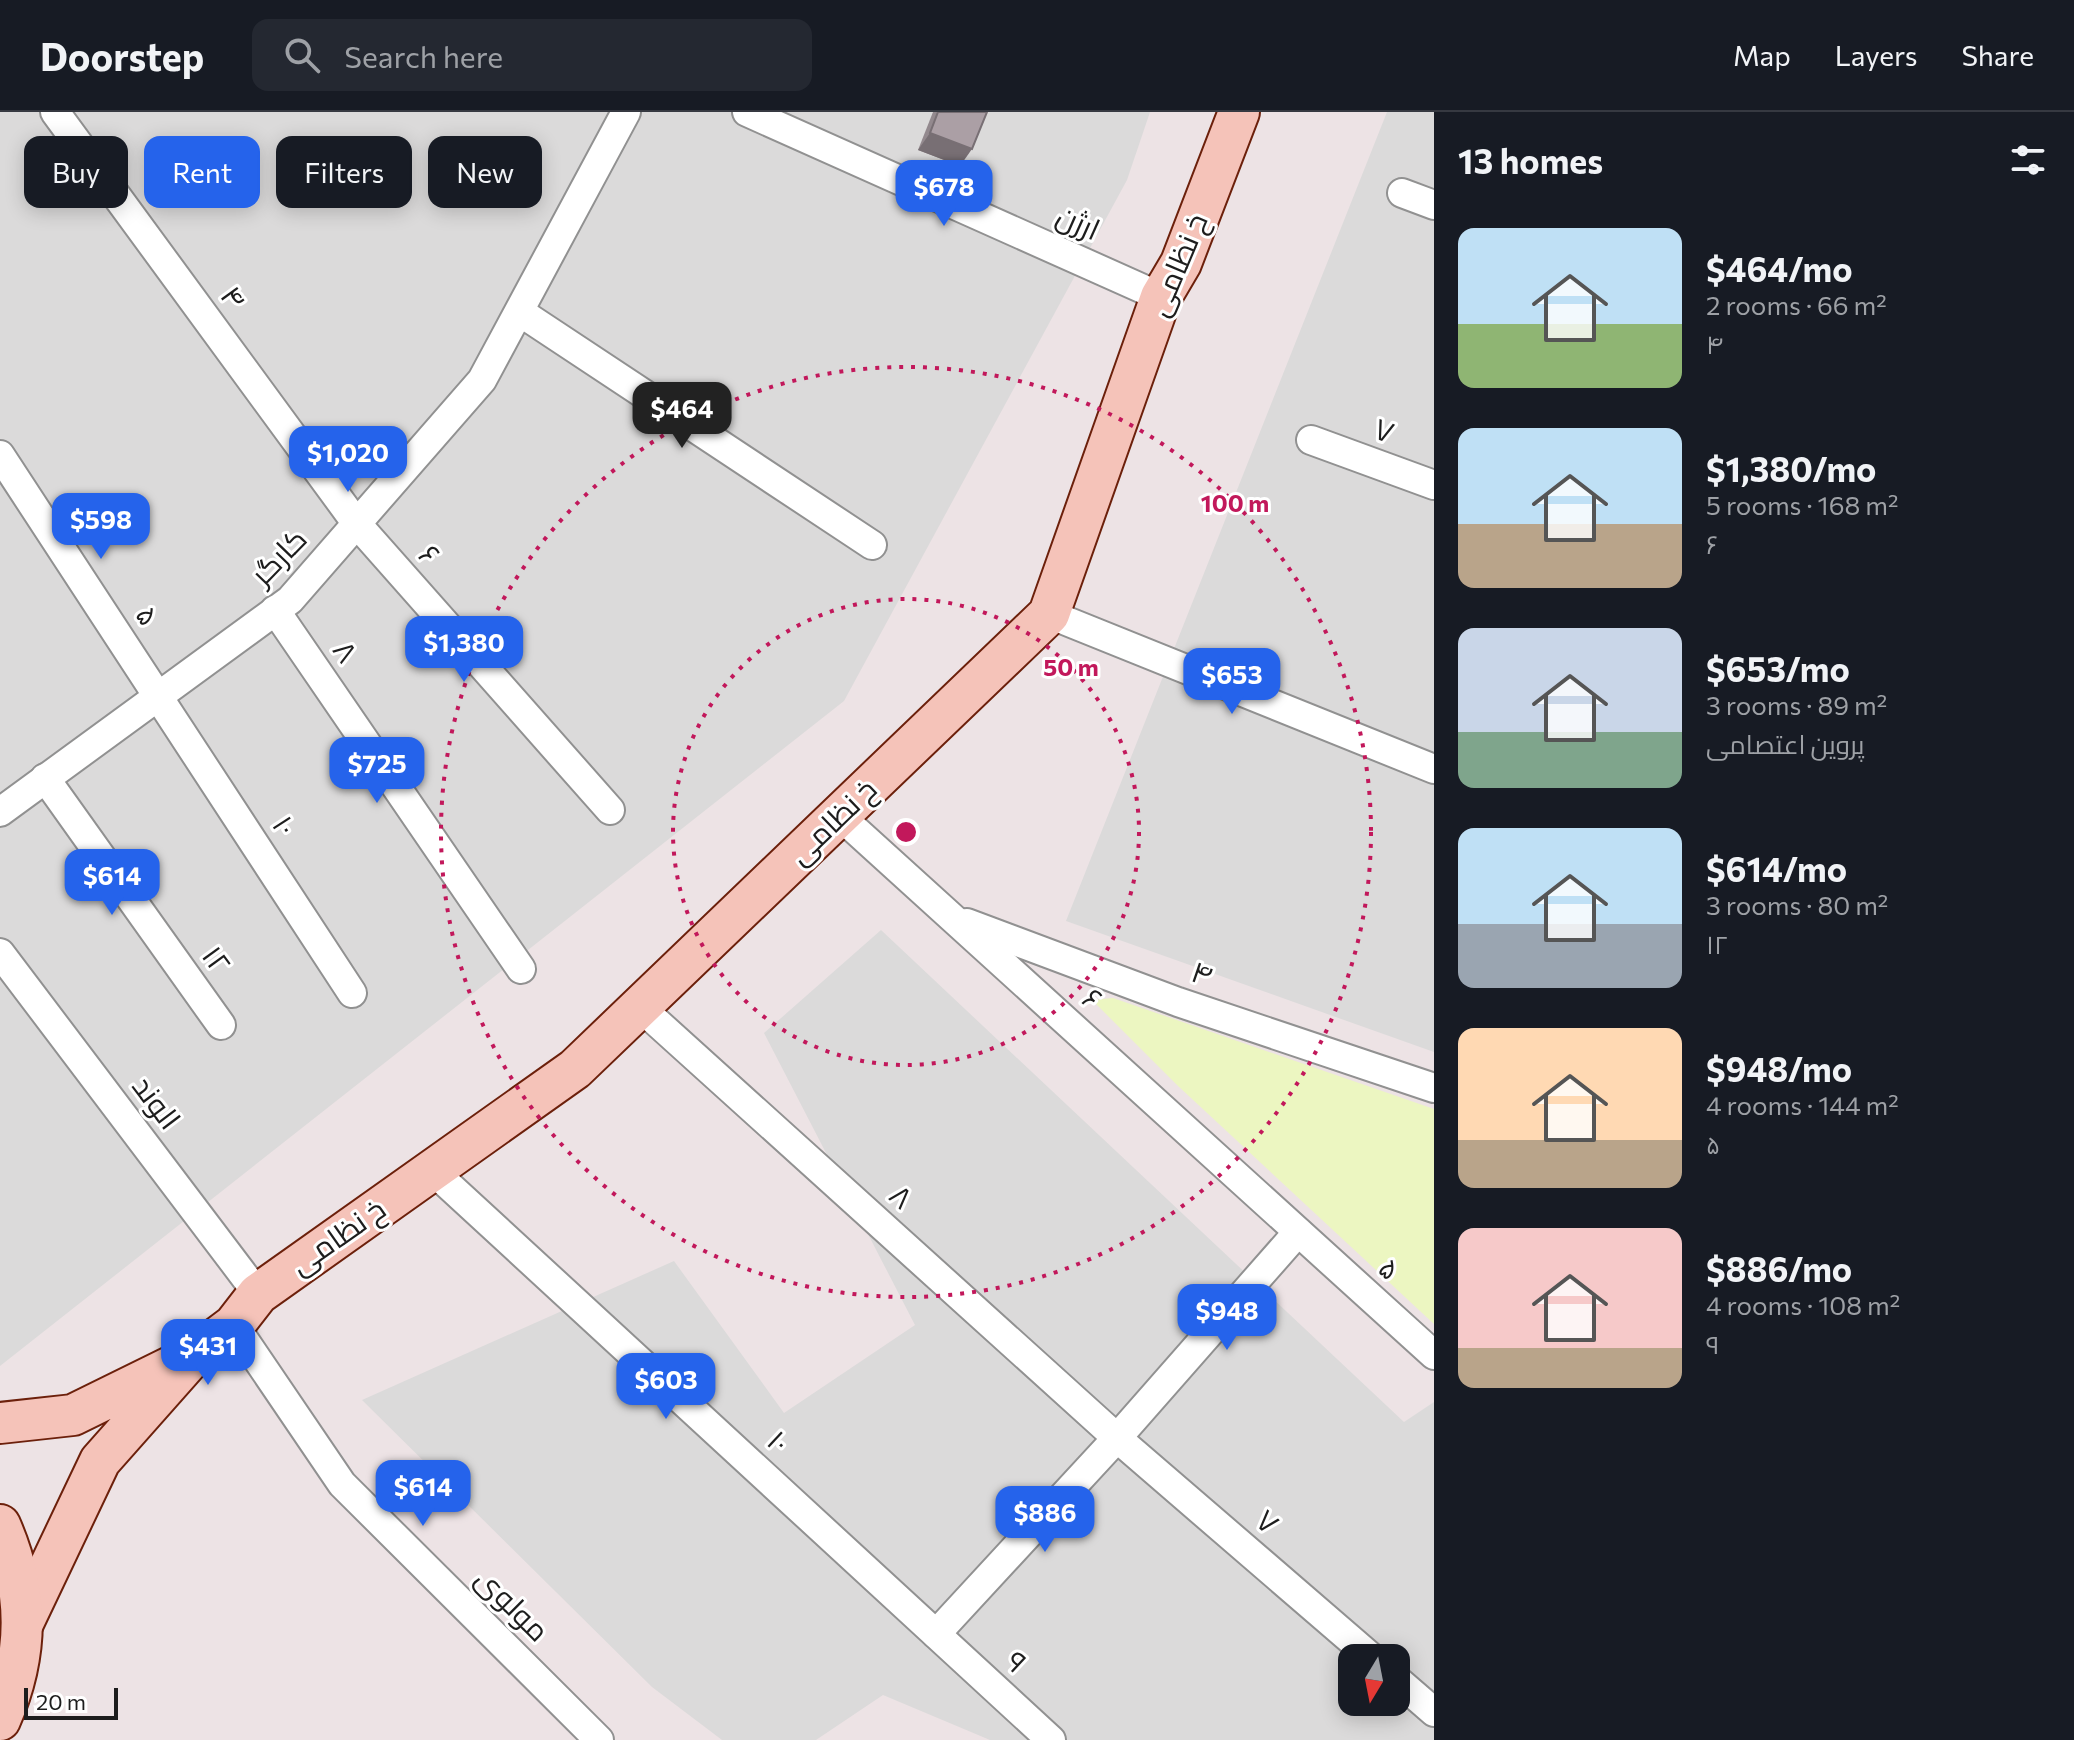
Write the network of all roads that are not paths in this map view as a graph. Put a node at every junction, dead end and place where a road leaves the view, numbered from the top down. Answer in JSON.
{"nodes":[{"id":1,"x":55,"y":112,"type":"edge"},
{"id":2,"x":626,"y":112,"type":"edge"},
{"id":3,"x":747,"y":112,"type":"edge"},
{"id":4,"x":1239,"y":112,"type":"edge"},
{"id":5,"x":1402,"y":193,"type":"dead end"},
{"id":6,"x":1434,"y":205,"type":"edge"},
{"id":7,"x":1161,"y":297,"type":"junction"},
{"id":8,"x":520,"y":312,"type":"junction"},
{"id":9,"x":1311,"y":440,"type":"dead end"},
{"id":10,"x":0,"y":455,"type":"edge"},
{"id":11,"x":1434,"y":485,"type":"edge"},
{"id":12,"x":357,"y":524,"type":"junction"},
{"id":13,"x":872,"y":545,"type":"dead end"},
{"id":14,"x":275,"y":610,"type":"junction"},
{"id":15,"x":1049,"y":614,"type":"junction"},
{"id":16,"x":159,"y":695,"type":"junction"},
{"id":17,"x":1434,"y":769,"type":"edge"},
{"id":18,"x":45,"y":778,"type":"junction"},
{"id":19,"x":610,"y":810,"type":"dead end"},
{"id":20,"x":0,"y":812,"type":"edge"},
{"id":21,"x":840,"y":816,"type":"junction"},
{"id":22,"x":952,"y":917,"type":"junction"},
{"id":23,"x":0,"y":953,"type":"edge"},
{"id":24,"x":521,"y":969,"type":"dead end"},
{"id":25,"x":352,"y":993,"type":"dead end"},
{"id":26,"x":640,"y":1007,"type":"junction"},
{"id":27,"x":221,"y":1025,"type":"dead end"},
{"id":28,"x":1434,"y":1088,"type":"edge"},
{"id":29,"x":432,"y":1170,"type":"junction"},
{"id":30,"x":1298,"y":1232,"type":"junction"},
{"id":31,"x":258,"y":1294,"type":"junction"},
{"id":32,"x":234,"y":1325,"type":"junction"},
{"id":33,"x":1434,"y":1355,"type":"edge"},
{"id":34,"x":193,"y":1356,"type":"junction"},
{"id":35,"x":0,"y":1423,"type":"edge"},
{"id":36,"x":1117,"y":1438,"type":"junction"},
{"id":37,"x":0,"y":1525,"type":"edge"},
{"id":38,"x":23,"y":1623,"type":"junction"},
{"id":39,"x":936,"y":1634,"type":"junction"},
{"id":40,"x":1356,"y":1644,"type":"edge"},
{"id":41,"x":1410,"y":1691,"type":"edge"},
{"id":42,"x":6,"y":1707,"type":"edge"},
{"id":43,"x":1434,"y":1712,"type":"edge"},
{"id":44,"x":8,"y":1740,"type":"edge"},
{"id":45,"x":599,"y":1740,"type":"edge"},
{"id":46,"x":1051,"y":1740,"type":"edge"}],
"edges":[{"from":1,"to":12,"type":"street","name":"۴"},
{"from":2,"to":8,"type":"street","name":"کارگر"},
{"from":3,"to":7,"type":"street","name":"ارژن"},
{"from":4,"to":7,"type":"street","name":"خ نظامی"},
{"from":5,"to":6,"type":"street"},
{"from":7,"to":15,"type":"street","name":"خ نظامی"},
{"from":8,"to":12,"type":"street","name":"کارگر"},
{"from":8,"to":13,"type":"street"},
{"from":9,"to":11,"type":"street","name":"۷"},
{"from":10,"to":16,"type":"street","name":"۵"},
{"from":12,"to":14,"type":"street","name":"کارگر"},
{"from":12,"to":19,"type":"street","name":"۶"},
{"from":14,"to":16,"type":"street","name":"کارگر"},
{"from":14,"to":24,"type":"street","name":"۸"},
{"from":15,"to":17,"type":"street"},
{"from":15,"to":21,"type":"street","name":"خ نظامی"},
{"from":16,"to":18,"type":"street","name":"کارگر"},
{"from":16,"to":25,"type":"street","name":"۱۰"},
{"from":18,"to":20,"type":"street","name":"کارگر"},
{"from":18,"to":27,"type":"street","name":"۱۲"},
{"from":21,"to":22,"type":"street","name":"۶"},
{"from":21,"to":26,"type":"street","name":"خ نظامی"},
{"from":22,"to":28,"type":"street","name":"۴"},
{"from":22,"to":30,"type":"street","name":"۶"},
{"from":23,"to":31,"type":"street","name":"الوند"},
{"from":26,"to":29,"type":"street","name":"خ نظامی"},
{"from":26,"to":36,"type":"street","name":"۸"},
{"from":29,"to":31,"type":"street","name":"خ نظامی"},
{"from":29,"to":39,"type":"street","name":"۱۰"},
{"from":30,"to":33,"type":"street","name":"۵"},
{"from":30,"to":36,"type":"street"},
{"from":31,"to":32,"type":"street","name":"خ نظامی"},
{"from":32,"to":34,"type":"street","name":"خ نظامی"},
{"from":32,"to":45,"type":"street","name":"مولوی"},
{"from":34,"to":35,"type":"street"},
{"from":34,"to":38,"type":"street"},
{"from":36,"to":39,"type":"street"},
{"from":36,"to":40,"type":"street","name":"۷"},
{"from":37,"to":38,"type":"street"},
{"from":38,"to":42,"type":"street"},
{"from":39,"to":46,"type":"street","name":"۹"},
{"from":41,"to":43,"type":"street"},
{"from":42,"to":44,"type":"street"}]}
